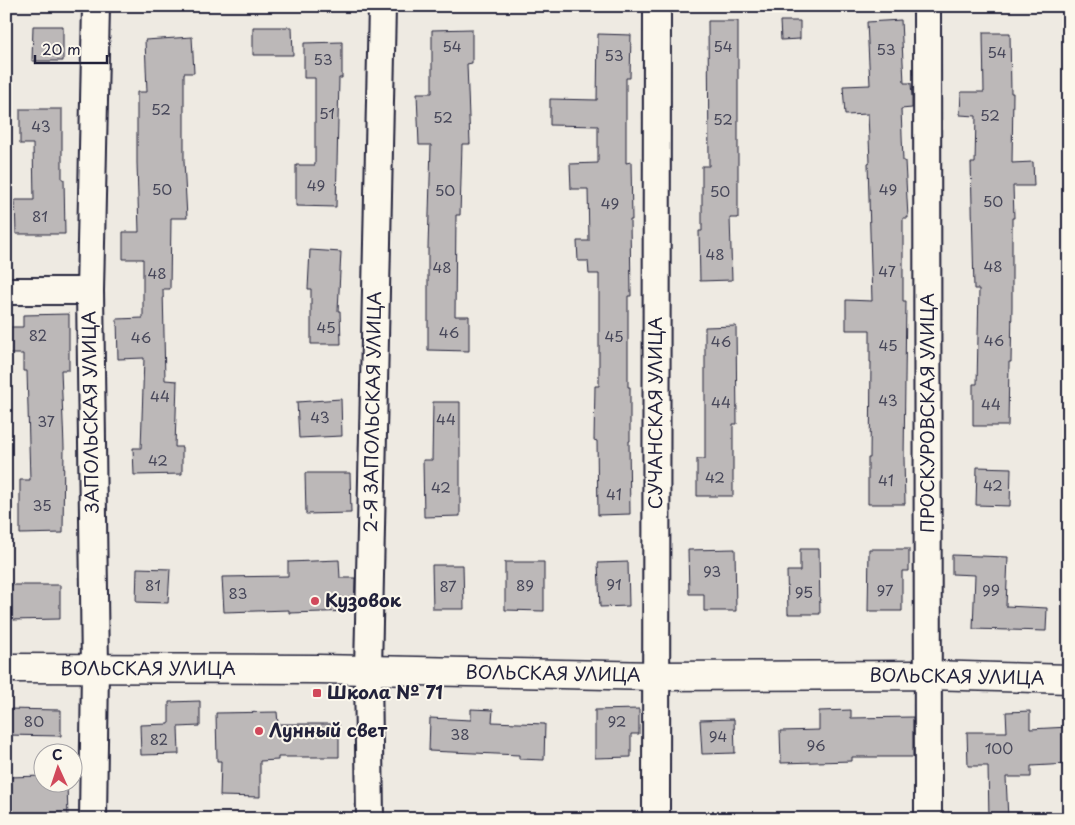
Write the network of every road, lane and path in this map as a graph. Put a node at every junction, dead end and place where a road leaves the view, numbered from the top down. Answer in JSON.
{"nodes":[{"id":1,"x":96,"y":6,"type":"edge"},
{"id":2,"x":382,"y":6,"type":"edge"},
{"id":3,"x":657,"y":6,"type":"edge"},
{"id":4,"x":927,"y":6,"type":"edge"},
{"id":5,"x":6,"y":291,"type":"edge"},
{"id":6,"x":90,"y":291,"type":"junction"},
{"id":7,"x":6,"y":668,"type":"edge"},
{"id":8,"x":95,"y":668,"type":"junction"},
{"id":9,"x":368,"y":670,"type":"junction"},
{"id":10,"x":929,"y":675,"type":"junction"},
{"id":11,"x":655,"y":676,"type":"junction"},
{"id":12,"x":1069,"y":679,"type":"edge"},
{"id":13,"x":93,"y":819,"type":"edge"},
{"id":14,"x":370,"y":819,"type":"edge"},
{"id":15,"x":656,"y":819,"type":"edge"},
{"id":16,"x":928,"y":819,"type":"edge"}],
"edges":[{"from":1,"to":6,"type":"street","name":"ЗАПОЛЬСКАЯ УЛИЦА"},
{"from":2,"to":9,"type":"street","name":"2-Я ЗАПОЛЬСКАЯ УЛИЦА"},
{"from":3,"to":11,"type":"street","name":"СУЧАНСКАЯ УЛИЦА"},
{"from":4,"to":10,"type":"street","name":"ПРОСКУРОВСКАЯ УЛИЦА"},
{"from":5,"to":6,"type":"street"},
{"from":6,"to":8,"type":"street","name":"ЗАПОЛЬСКАЯ УЛИЦА"},
{"from":7,"to":8,"type":"street","name":"ВОЛЬСКАЯ УЛИЦА"},
{"from":8,"to":9,"type":"street","name":"ВОЛЬСКАЯ УЛИЦА"},
{"from":8,"to":13,"type":"street","name":"ЗАПОЛЬСКАЯ УЛИЦА"},
{"from":9,"to":11,"type":"street","name":"ВОЛЬСКАЯ УЛИЦА"},
{"from":9,"to":14,"type":"street","name":"2-Я ЗАПОЛЬСКАЯ УЛИЦА"},
{"from":10,"to":11,"type":"street","name":"ВОЛЬСКАЯ УЛИЦА"},
{"from":10,"to":12,"type":"street","name":"ВОЛЬСКАЯ УЛИЦА"},
{"from":10,"to":16,"type":"street","name":"ПРОСКУРОВСКАЯ УЛИЦА"},
{"from":11,"to":15,"type":"street","name":"СУЧАНСКАЯ УЛИЦА"}]}
